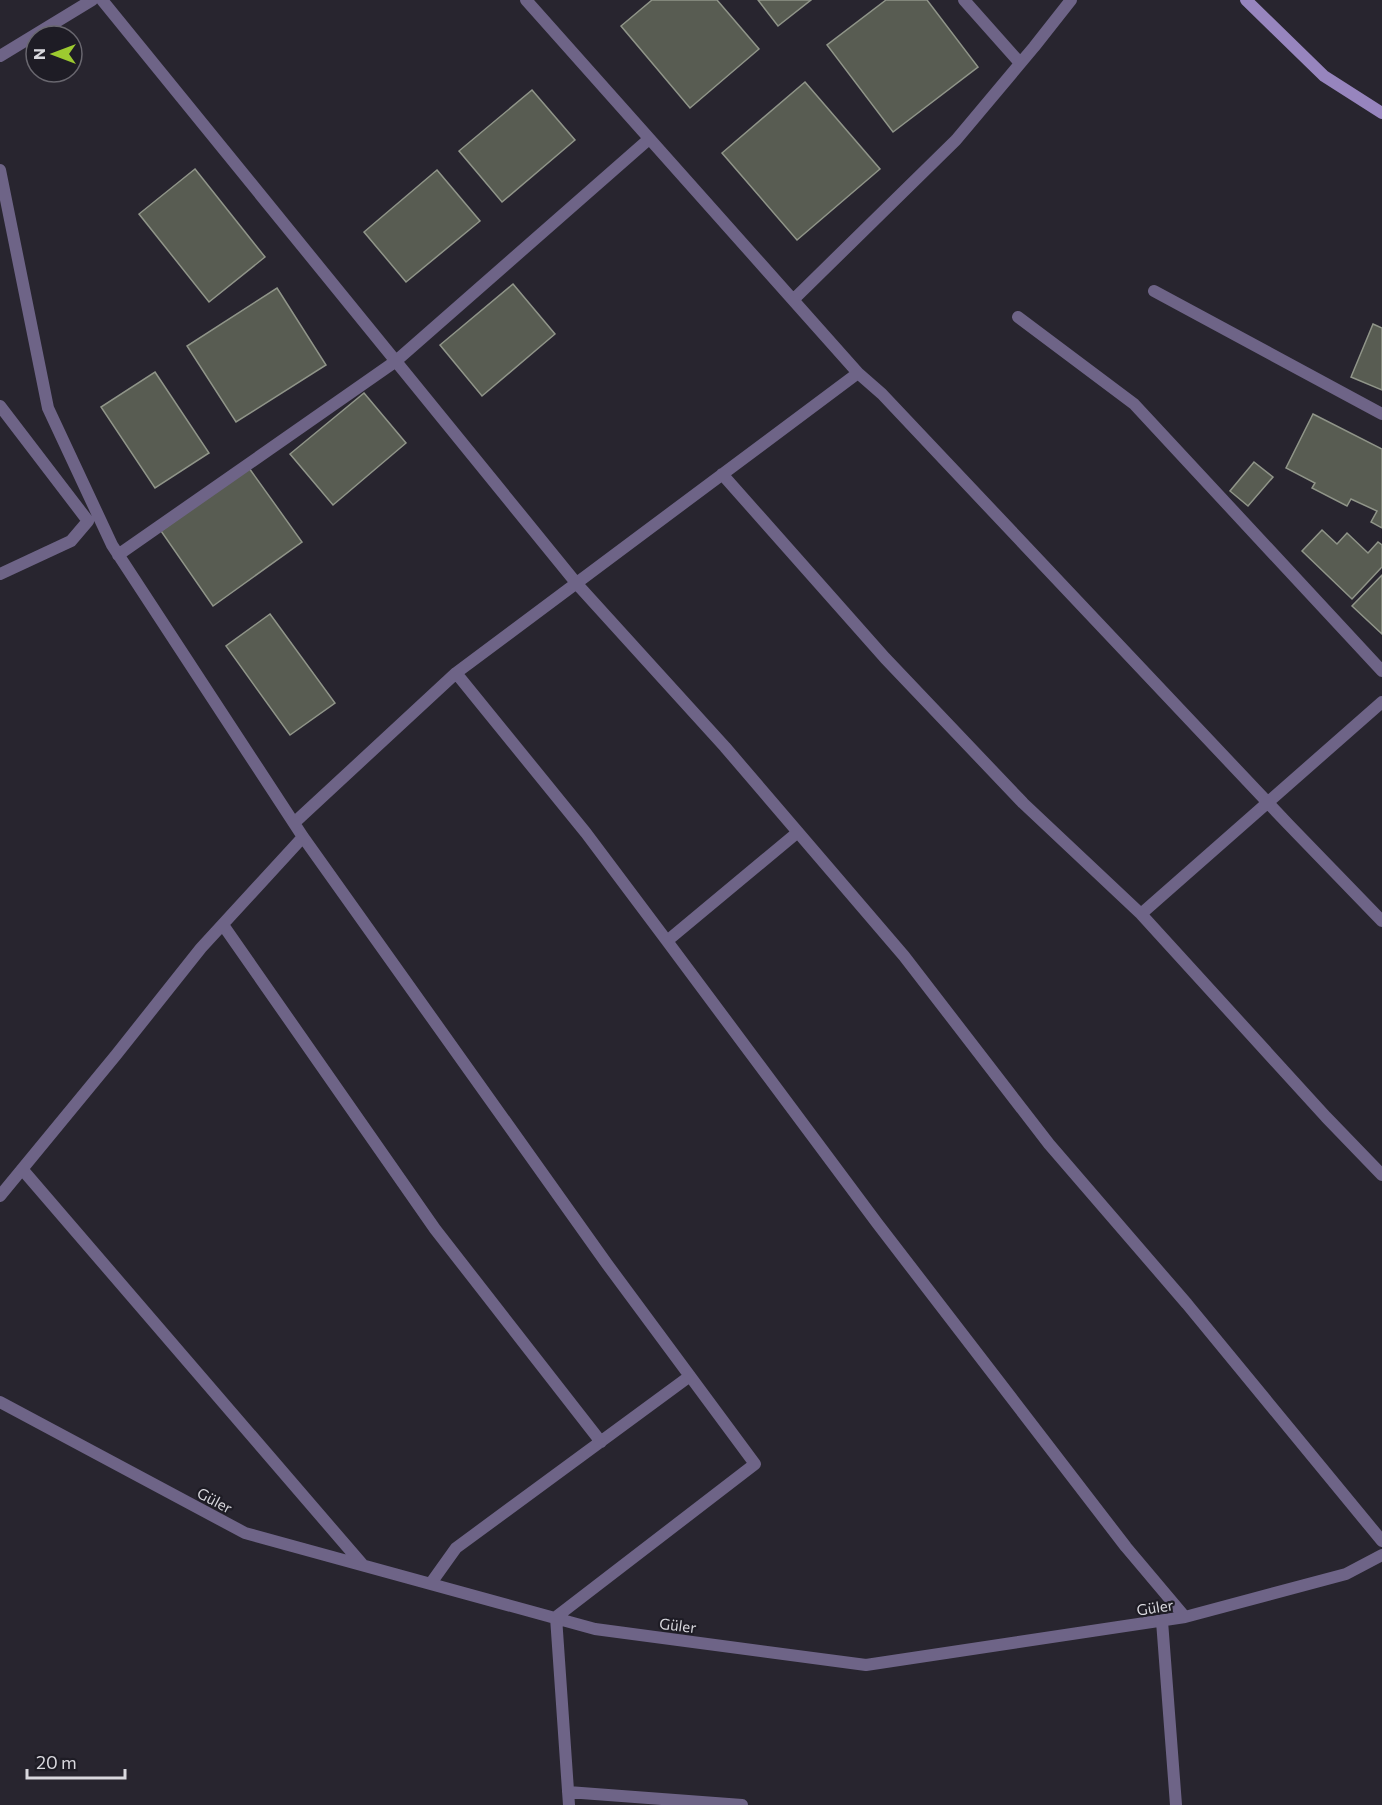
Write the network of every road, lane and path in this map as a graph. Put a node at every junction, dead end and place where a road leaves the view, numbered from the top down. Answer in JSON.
{"nodes":[{"id":1,"x":92,"y":0,"type":"edge"},
{"id":2,"x":102,"y":0,"type":"edge"},
{"id":3,"x":525,"y":0,"type":"edge"},
{"id":4,"x":964,"y":0,"type":"edge"},
{"id":5,"x":1071,"y":0,"type":"edge"},
{"id":6,"x":1246,"y":0,"type":"edge"},
{"id":7,"x":1263,"y":0,"type":"edge"},
{"id":8,"x":1259,"y":13,"type":"junction"},
{"id":9,"x":0,"y":56,"type":"edge"},
{"id":10,"x":1020,"y":63,"type":"junction"},
{"id":11,"x":1382,"y":113,"type":"edge"},
{"id":12,"x":649,"y":140,"type":"junction"},
{"id":13,"x":0,"y":170,"type":"edge"},
{"id":14,"x":1154,"y":291,"type":"dead end"},
{"id":15,"x":793,"y":300,"type":"junction"},
{"id":16,"x":1018,"y":317,"type":"dead end"},
{"id":17,"x":396,"y":362,"type":"junction"},
{"id":18,"x":858,"y":372,"type":"junction"},
{"id":19,"x":0,"y":406,"type":"edge"},
{"id":20,"x":1382,"y":414,"type":"edge"},
{"id":21,"x":722,"y":474,"type":"junction"},
{"id":22,"x":118,"y":555,"type":"junction"},
{"id":23,"x":0,"y":574,"type":"edge"},
{"id":24,"x":577,"y":584,"type":"junction"},
{"id":25,"x":1382,"y":671,"type":"edge"},
{"id":26,"x":456,"y":673,"type":"junction"},
{"id":27,"x":1382,"y":702,"type":"edge"},
{"id":28,"x":1268,"y":802,"type":"junction"},
{"id":29,"x":294,"y":823,"type":"junction"},
{"id":30,"x":798,"y":832,"type":"junction"},
{"id":31,"x":303,"y":837,"type":"junction"},
{"id":32,"x":1141,"y":914,"type":"junction"},
{"id":33,"x":1382,"y":921,"type":"edge"},
{"id":34,"x":222,"y":925,"type":"junction"},
{"id":35,"x":667,"y":940,"type":"junction"},
{"id":36,"x":22,"y":1169,"type":"junction"},
{"id":37,"x":1382,"y":1175,"type":"edge"},
{"id":38,"x":0,"y":1196,"type":"edge"},
{"id":39,"x":690,"y":1376,"type":"junction"},
{"id":40,"x":0,"y":1402,"type":"edge"},
{"id":41,"x":601,"y":1442,"type":"junction"},
{"id":42,"x":1382,"y":1541,"type":"edge"},
{"id":43,"x":1382,"y":1555,"type":"edge"},
{"id":44,"x":363,"y":1565,"type":"junction"},
{"id":45,"x":431,"y":1583,"type":"junction"},
{"id":46,"x":556,"y":1617,"type":"junction"},
{"id":47,"x":1185,"y":1617,"type":"junction"},
{"id":48,"x":1162,"y":1621,"type":"junction"},
{"id":49,"x":569,"y":1799,"type":"edge"},
{"id":50,"x":742,"y":1805,"type":"edge"},
{"id":51,"x":1176,"y":1805,"type":"edge"}],
"edges":[{"from":1,"to":9,"type":"street"},
{"from":2,"to":17,"type":"street"},
{"from":3,"to":12,"type":"street"},
{"from":4,"to":10,"type":"street"},
{"from":5,"to":10,"type":"street"},
{"from":6,"to":8,"type":"street"},
{"from":7,"to":8,"type":"street"},
{"from":8,"to":11,"type":"street"},
{"from":10,"to":15,"type":"street"},
{"from":12,"to":15,"type":"street"},
{"from":12,"to":17,"type":"street"},
{"from":13,"to":22,"type":"street"},
{"from":14,"to":20,"type":"street"},
{"from":15,"to":18,"type":"street"},
{"from":16,"to":25,"type":"street"},
{"from":17,"to":22,"type":"street"},
{"from":17,"to":24,"type":"street"},
{"from":18,"to":21,"type":"street"},
{"from":18,"to":28,"type":"street"},
{"from":19,"to":23,"type":"street"},
{"from":21,"to":24,"type":"street"},
{"from":21,"to":32,"type":"street"},
{"from":22,"to":29,"type":"street"},
{"from":24,"to":26,"type":"street"},
{"from":24,"to":30,"type":"street"},
{"from":26,"to":29,"type":"street"},
{"from":26,"to":35,"type":"street"},
{"from":27,"to":28,"type":"street"},
{"from":28,"to":32,"type":"street"},
{"from":28,"to":33,"type":"street"},
{"from":29,"to":31,"type":"street"},
{"from":30,"to":35,"type":"street"},
{"from":30,"to":42,"type":"street"},
{"from":31,"to":34,"type":"street"},
{"from":31,"to":39,"type":"street"},
{"from":32,"to":37,"type":"street"},
{"from":34,"to":36,"type":"street"},
{"from":34,"to":41,"type":"street"},
{"from":35,"to":47,"type":"street"},
{"from":36,"to":38,"type":"street"},
{"from":36,"to":44,"type":"street"},
{"from":39,"to":41,"type":"street"},
{"from":39,"to":46,"type":"street"},
{"from":40,"to":44,"type":"street","name":"Güler"},
{"from":41,"to":45,"type":"street"},
{"from":43,"to":47,"type":"street","name":"Güler"},
{"from":44,"to":45,"type":"street","name":"Güler"},
{"from":45,"to":46,"type":"street","name":"Güler"},
{"from":46,"to":48,"type":"street","name":"Güler"},
{"from":46,"to":49,"type":"street"},
{"from":47,"to":48,"type":"street","name":"Güler"},
{"from":48,"to":51,"type":"street"},
{"from":49,"to":50,"type":"street"}]}
